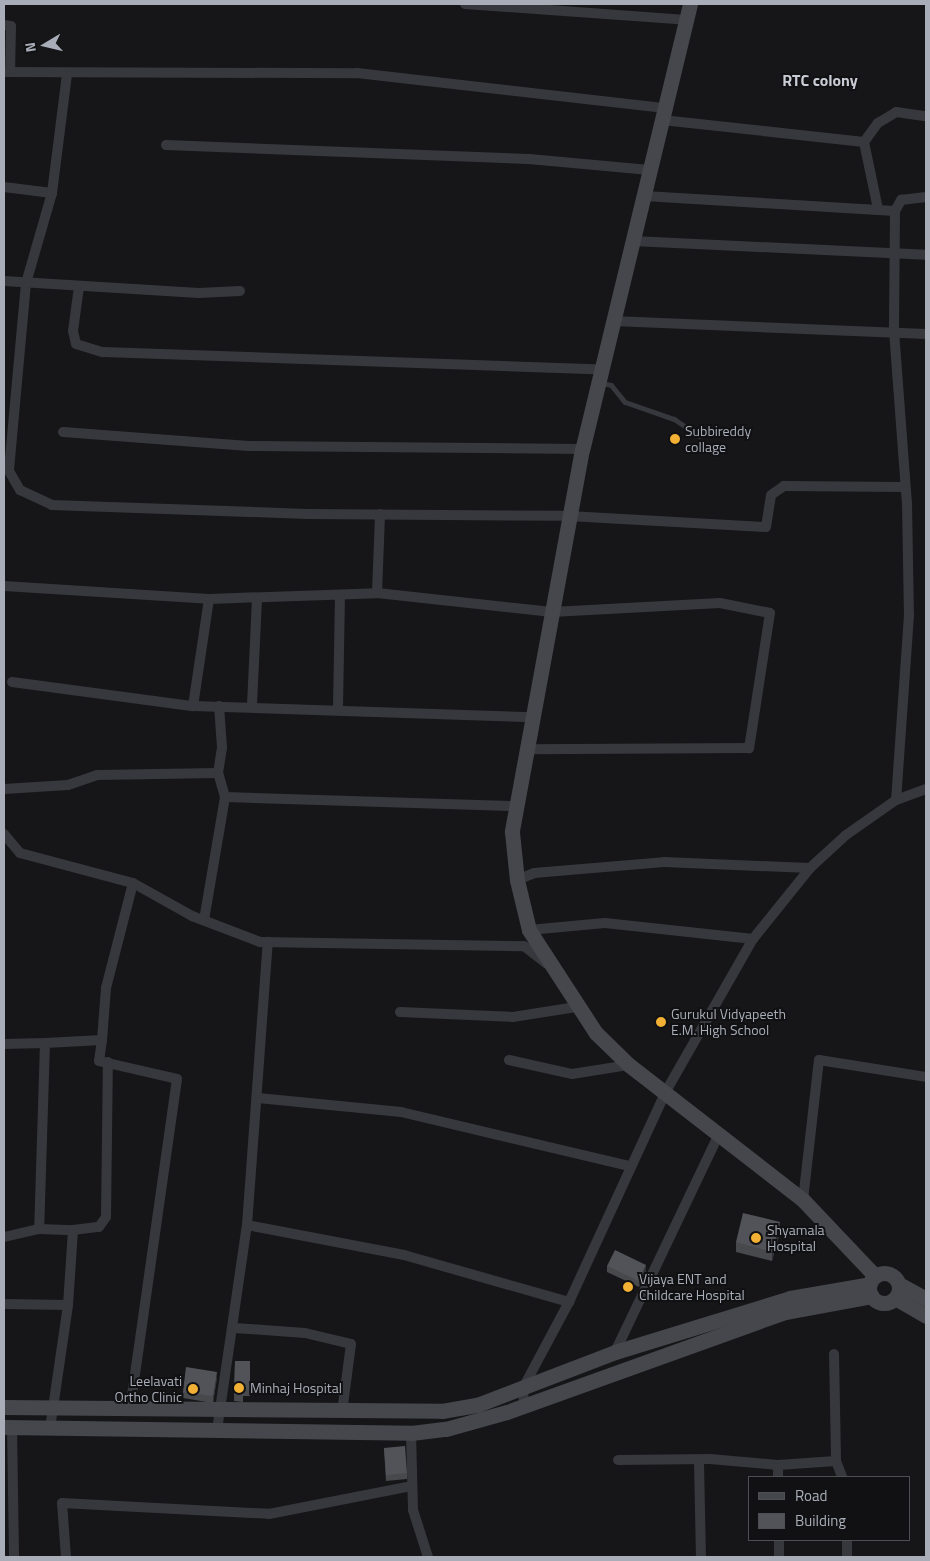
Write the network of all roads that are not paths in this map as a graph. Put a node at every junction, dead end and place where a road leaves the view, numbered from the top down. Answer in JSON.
{"nodes":[{"id":1,"x":465,"y":4,"type":"edge"},
{"id":2,"x":690,"y":4,"type":"edge"},
{"id":3,"x":686,"y":20,"type":"junction"},
{"id":4,"x":4,"y":25,"type":"edge"},
{"id":5,"x":7,"y":72,"type":"edge"},
{"id":6,"x":67,"y":75,"type":"junction"},
{"id":7,"x":663,"y":114,"type":"junction"},
{"id":8,"x":926,"y":116,"type":"edge"},
{"id":9,"x":864,"y":142,"type":"junction"},
{"id":10,"x":166,"y":145,"type":"dead end"},
{"id":11,"x":650,"y":170,"type":"junction"},
{"id":12,"x":4,"y":187,"type":"edge"},
{"id":13,"x":52,"y":193,"type":"junction"},
{"id":14,"x":644,"y":196,"type":"junction"},
{"id":15,"x":926,"y":197,"type":"edge"},
{"id":16,"x":878,"y":210,"type":"junction"},
{"id":17,"x":895,"y":210,"type":"junction"},
{"id":18,"x":632,"y":242,"type":"junction"},
{"id":19,"x":895,"y":254,"type":"junction"},
{"id":20,"x":926,"y":255,"type":"edge"},
{"id":21,"x":4,"y":281,"type":"edge"},
{"id":22,"x":26,"y":283,"type":"junction"},
{"id":23,"x":79,"y":287,"type":"junction"},
{"id":24,"x":240,"y":291,"type":"dead end"},
{"id":25,"x":613,"y":321,"type":"junction"},
{"id":26,"x":894,"y":331,"type":"junction"},
{"id":27,"x":926,"y":334,"type":"edge"},
{"id":28,"x":600,"y":376,"type":"junction"},
{"id":29,"x":63,"y":432,"type":"dead end"},
{"id":30,"x":699,"y":436,"type":"dead end"},
{"id":31,"x":582,"y":449,"type":"junction"},
{"id":32,"x":904,"y":487,"type":"junction"},
{"id":33,"x":380,"y":514,"type":"junction"},
{"id":34,"x":569,"y":516,"type":"junction"},
{"id":35,"x":4,"y":586,"type":"edge"},
{"id":36,"x":377,"y":594,"type":"junction"},
{"id":37,"x":340,"y":595,"type":"junction"},
{"id":38,"x":257,"y":598,"type":"junction"},
{"id":39,"x":209,"y":599,"type":"junction"},
{"id":40,"x":552,"y":612,"type":"junction"},
{"id":41,"x":12,"y":682,"type":"dead end"},
{"id":42,"x":252,"y":704,"type":"junction"},
{"id":43,"x":193,"y":706,"type":"junction"},
{"id":44,"x":219,"y":706,"type":"junction"},
{"id":45,"x":338,"y":708,"type":"junction"},
{"id":46,"x":533,"y":717,"type":"junction"},
{"id":47,"x":527,"y":749,"type":"junction"},
{"id":48,"x":218,"y":773,"type":"junction"},
{"id":49,"x":4,"y":789,"type":"edge"},
{"id":50,"x":926,"y":789,"type":"edge"},
{"id":51,"x":225,"y":797,"type":"junction"},
{"id":52,"x":896,"y":800,"type":"junction"},
{"id":53,"x":517,"y":806,"type":"junction"},
{"id":54,"x":4,"y":834,"type":"edge"},
{"id":55,"x":810,"y":868,"type":"junction"},
{"id":56,"x":517,"y":880,"type":"junction"},
{"id":57,"x":133,"y":884,"type":"junction"},
{"id":58,"x":204,"y":920,"type":"junction"},
{"id":59,"x":528,"y":930,"type":"junction"},
{"id":60,"x":753,"y":938,"type":"junction"},
{"id":61,"x":268,"y":942,"type":"junction"},
{"id":62,"x":547,"y":964,"type":"junction"},
{"id":63,"x":576,"y":1007,"type":"junction"},
{"id":64,"x":400,"y":1012,"type":"dead end"},
{"id":65,"x":102,"y":1040,"type":"junction"},
{"id":66,"x":45,"y":1043,"type":"junction"},
{"id":67,"x":4,"y":1044,"type":"edge"},
{"id":68,"x":509,"y":1060,"type":"dead end"},
{"id":69,"x":108,"y":1062,"type":"junction"},
{"id":70,"x":629,"y":1064,"type":"junction"},
{"id":71,"x":926,"y":1077,"type":"edge"},
{"id":72,"x":665,"y":1093,"type":"junction"},
{"id":73,"x":258,"y":1098,"type":"junction"},
{"id":74,"x":719,"y":1134,"type":"junction"},
{"id":75,"x":629,"y":1166,"type":"junction"},
{"id":76,"x":804,"y":1200,"type":"junction"},
{"id":77,"x":247,"y":1224,"type":"junction"},
{"id":78,"x":39,"y":1229,"type":"junction"},
{"id":79,"x":73,"y":1230,"type":"junction"},
{"id":80,"x":4,"y":1237,"type":"edge"},
{"id":81,"x":872,"y":1285,"type":"junction"},
{"id":82,"x":897,"y":1291,"type":"junction"},
{"id":83,"x":926,"y":1299,"type":"edge"},
{"id":84,"x":569,"y":1302,"type":"junction"},
{"id":85,"x":4,"y":1304,"type":"edge"},
{"id":86,"x":68,"y":1306,"type":"junction"},
{"id":87,"x":926,"y":1316,"type":"edge"},
{"id":88,"x":234,"y":1328,"type":"junction"},
{"id":89,"x":615,"y":1352,"type":"junction"},
{"id":90,"x":834,"y":1354,"type":"dead end"},
{"id":91,"x":523,"y":1388,"type":"junction"},
{"id":92,"x":524,"y":1405,"type":"junction"},
{"id":93,"x":4,"y":1407,"type":"edge"},
{"id":94,"x":220,"y":1407,"type":"junction"},
{"id":95,"x":54,"y":1408,"type":"junction"},
{"id":96,"x":130,"y":1408,"type":"junction"},
{"id":97,"x":442,"y":1411,"type":"junction"},
{"id":98,"x":342,"y":1412,"type":"junction"},
{"id":99,"x":8,"y":1427,"type":"edge"},
{"id":100,"x":50,"y":1428,"type":"junction"},
{"id":101,"x":444,"y":1429,"type":"junction"},
{"id":102,"x":217,"y":1430,"type":"junction"},
{"id":103,"x":411,"y":1433,"type":"junction"},
{"id":104,"x":618,"y":1460,"type":"dead end"},
{"id":105,"x":836,"y":1460,"type":"junction"},
{"id":106,"x":699,"y":1462,"type":"junction"},
{"id":107,"x":778,"y":1465,"type":"junction"},
{"id":108,"x":778,"y":1476,"type":"edge"},
{"id":109,"x":842,"y":1476,"type":"edge"},
{"id":110,"x":412,"y":1486,"type":"junction"},
{"id":111,"x":8,"y":1491,"type":"edge"},
{"id":112,"x":779,"y":1541,"type":"edge"},
{"id":113,"x":847,"y":1541,"type":"edge"},
{"id":114,"x":14,"y":1557,"type":"edge"},
{"id":115,"x":66,"y":1557,"type":"edge"},
{"id":116,"x":428,"y":1557,"type":"edge"},
{"id":117,"x":701,"y":1557,"type":"edge"},
{"id":118,"x":779,"y":1557,"type":"edge"},
{"id":119,"x":847,"y":1557,"type":"edge"}],
"edges":[{"from":1,"to":3,"type":"street"},
{"from":2,"to":3,"type":"main road"},
{"from":3,"to":7,"type":"main road"},
{"from":4,"to":5,"type":"street"},
{"from":5,"to":6,"type":"street"},
{"from":6,"to":7,"type":"street"},
{"from":6,"to":13,"type":"street"},
{"from":7,"to":9,"type":"street"},
{"from":7,"to":11,"type":"main road"},
{"from":8,"to":9,"type":"street"},
{"from":9,"to":16,"type":"street"},
{"from":10,"to":11,"type":"street"},
{"from":11,"to":14,"type":"main road"},
{"from":12,"to":13,"type":"street"},
{"from":13,"to":22,"type":"street"},
{"from":14,"to":16,"type":"street"},
{"from":14,"to":18,"type":"main road"},
{"from":15,"to":17,"type":"street"},
{"from":16,"to":17,"type":"street"},
{"from":17,"to":19,"type":"street"},
{"from":18,"to":19,"type":"street"},
{"from":18,"to":25,"type":"main road"},
{"from":19,"to":20,"type":"street"},
{"from":19,"to":26,"type":"street"},
{"from":21,"to":22,"type":"street"},
{"from":22,"to":23,"type":"street"},
{"from":22,"to":33,"type":"street"},
{"from":23,"to":24,"type":"street"},
{"from":23,"to":28,"type":"street"},
{"from":25,"to":26,"type":"street"},
{"from":25,"to":28,"type":"main road"},
{"from":26,"to":27,"type":"street"},
{"from":26,"to":32,"type":"street"},
{"from":28,"to":30,"type":"lane"},
{"from":28,"to":31,"type":"main road"},
{"from":29,"to":31,"type":"street"},
{"from":31,"to":34,"type":"main road"},
{"from":32,"to":34,"type":"street"},
{"from":32,"to":52,"type":"street"},
{"from":33,"to":34,"type":"street"},
{"from":33,"to":36,"type":"street"},
{"from":34,"to":40,"type":"main road"},
{"from":35,"to":39,"type":"street"},
{"from":36,"to":37,"type":"street"},
{"from":36,"to":40,"type":"street"},
{"from":37,"to":38,"type":"street"},
{"from":37,"to":45,"type":"street"},
{"from":38,"to":39,"type":"street"},
{"from":38,"to":42,"type":"street"},
{"from":39,"to":43,"type":"street"},
{"from":40,"to":46,"type":"main road"},
{"from":40,"to":47,"type":"street"},
{"from":41,"to":43,"type":"street"},
{"from":42,"to":44,"type":"street"},
{"from":42,"to":45,"type":"street"},
{"from":43,"to":44,"type":"street"},
{"from":44,"to":48,"type":"street"},
{"from":45,"to":46,"type":"street"},
{"from":46,"to":47,"type":"main road"},
{"from":47,"to":53,"type":"main road"},
{"from":48,"to":49,"type":"street"},
{"from":48,"to":51,"type":"street"},
{"from":50,"to":52,"type":"street"},
{"from":51,"to":53,"type":"street"},
{"from":51,"to":58,"type":"street"},
{"from":52,"to":55,"type":"street"},
{"from":53,"to":56,"type":"main road"},
{"from":54,"to":57,"type":"street"},
{"from":55,"to":56,"type":"street"},
{"from":55,"to":60,"type":"street"},
{"from":56,"to":59,"type":"main road"},
{"from":57,"to":58,"type":"street"},
{"from":57,"to":65,"type":"street"},
{"from":58,"to":61,"type":"street"},
{"from":59,"to":60,"type":"street"},
{"from":59,"to":62,"type":"main road"},
{"from":60,"to":72,"type":"street"},
{"from":61,"to":62,"type":"street"},
{"from":61,"to":73,"type":"street"},
{"from":62,"to":63,"type":"main road"},
{"from":63,"to":64,"type":"street"},
{"from":63,"to":70,"type":"main road"},
{"from":65,"to":66,"type":"street"},
{"from":65,"to":69,"type":"street"},
{"from":66,"to":67,"type":"street"},
{"from":66,"to":78,"type":"street"},
{"from":68,"to":70,"type":"street"},
{"from":69,"to":79,"type":"street"},
{"from":69,"to":96,"type":"street"},
{"from":70,"to":72,"type":"main road"},
{"from":71,"to":76,"type":"street"},
{"from":72,"to":74,"type":"main road"},
{"from":72,"to":75,"type":"street"},
{"from":73,"to":75,"type":"street"},
{"from":73,"to":77,"type":"street"},
{"from":74,"to":76,"type":"main road"},
{"from":74,"to":89,"type":"street"},
{"from":75,"to":84,"type":"street"},
{"from":76,"to":81,"type":"main road"},
{"from":77,"to":84,"type":"street"},
{"from":77,"to":88,"type":"street"},
{"from":78,"to":79,"type":"street"},
{"from":78,"to":80,"type":"street"},
{"from":79,"to":86,"type":"street"},
{"from":81,"to":82,"type":"main road"},
{"from":81,"to":82,"type":"main road"},
{"from":81,"to":89,"type":"main road"},
{"from":81,"to":92,"type":"main road"},
{"from":82,"to":83,"type":"main road"},
{"from":82,"to":87,"type":"main road"},
{"from":84,"to":91,"type":"street"},
{"from":85,"to":86,"type":"street"},
{"from":86,"to":95,"type":"street"},
{"from":88,"to":94,"type":"street"},
{"from":88,"to":98,"type":"street"},
{"from":89,"to":91,"type":"main road"},
{"from":90,"to":105,"type":"street"},
{"from":91,"to":92,"type":"street"},
{"from":91,"to":97,"type":"main road"},
{"from":92,"to":101,"type":"main road"},
{"from":93,"to":95,"type":"main road"},
{"from":94,"to":96,"type":"main road"},
{"from":94,"to":98,"type":"main road"},
{"from":94,"to":102,"type":"street"},
{"from":95,"to":96,"type":"main road"},
{"from":95,"to":100,"type":"street"},
{"from":97,"to":98,"type":"main road"},
{"from":97,"to":101,"type":"main road"},
{"from":99,"to":100,"type":"main road"},
{"from":99,"to":111,"type":"street"},
{"from":100,"to":102,"type":"main road"},
{"from":101,"to":103,"type":"main road"},
{"from":102,"to":103,"type":"main road"},
{"from":103,"to":110,"type":"street"},
{"from":104,"to":106,"type":"street"},
{"from":105,"to":107,"type":"street"},
{"from":105,"to":109,"type":"street"},
{"from":106,"to":107,"type":"street"},
{"from":106,"to":117,"type":"street"},
{"from":107,"to":108,"type":"street"},
{"from":110,"to":115,"type":"street"},
{"from":110,"to":116,"type":"street"},
{"from":111,"to":114,"type":"street"},
{"from":112,"to":118,"type":"street"},
{"from":113,"to":119,"type":"street"}]}
